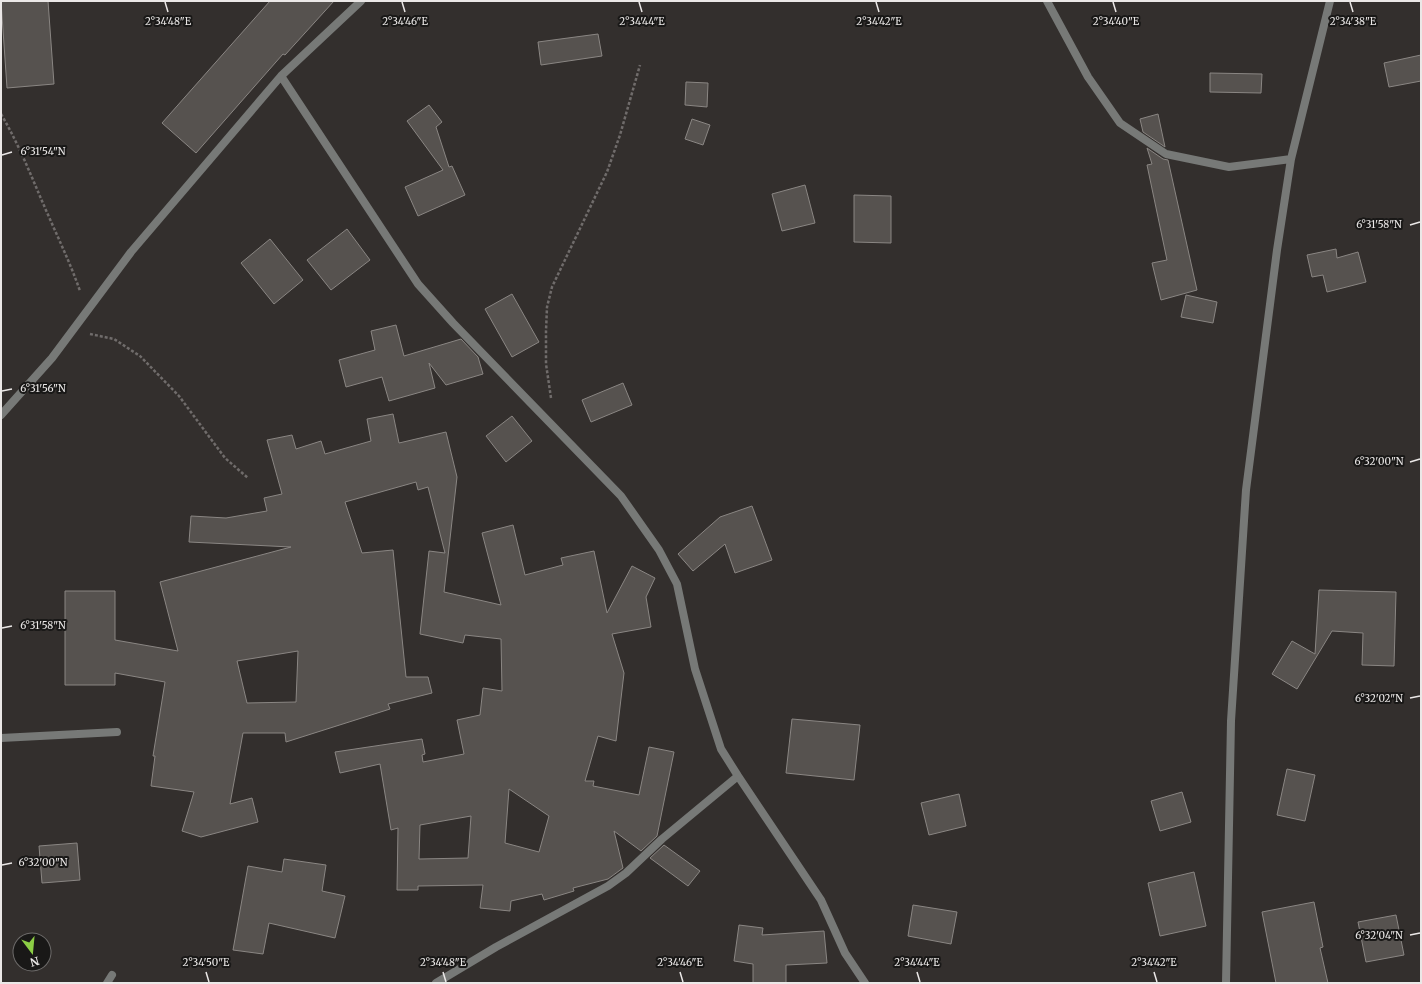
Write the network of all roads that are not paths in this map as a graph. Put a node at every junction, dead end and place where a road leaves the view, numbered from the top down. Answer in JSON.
{"nodes":[{"id":1,"x":361,"y":1,"type":"edge"},
{"id":2,"x":1047,"y":1,"type":"edge"},
{"id":3,"x":1330,"y":1,"type":"edge"},
{"id":4,"x":281,"y":76,"type":"junction"},
{"id":5,"x":1291,"y":160,"type":"junction"},
{"id":6,"x":1,"y":415,"type":"edge"},
{"id":7,"x":117,"y":732,"type":"dead end"},
{"id":8,"x":1,"y":738,"type":"edge"},
{"id":9,"x":738,"y":776,"type":"junction"},
{"id":10,"x":112,"y":975,"type":"dead end"},
{"id":11,"x":107,"y":983,"type":"edge"},
{"id":12,"x":436,"y":983,"type":"edge"},
{"id":13,"x":865,"y":983,"type":"edge"},
{"id":14,"x":1226,"y":983,"type":"edge"}],
"edges":[{"from":1,"to":4,"type":"street"},
{"from":2,"to":5,"type":"street"},
{"from":3,"to":5,"type":"street"},
{"from":4,"to":6,"type":"street"},
{"from":4,"to":9,"type":"street"},
{"from":5,"to":14,"type":"street"},
{"from":7,"to":8,"type":"street"},
{"from":9,"to":12,"type":"street"},
{"from":9,"to":13,"type":"street"},
{"from":10,"to":11,"type":"street"}]}
